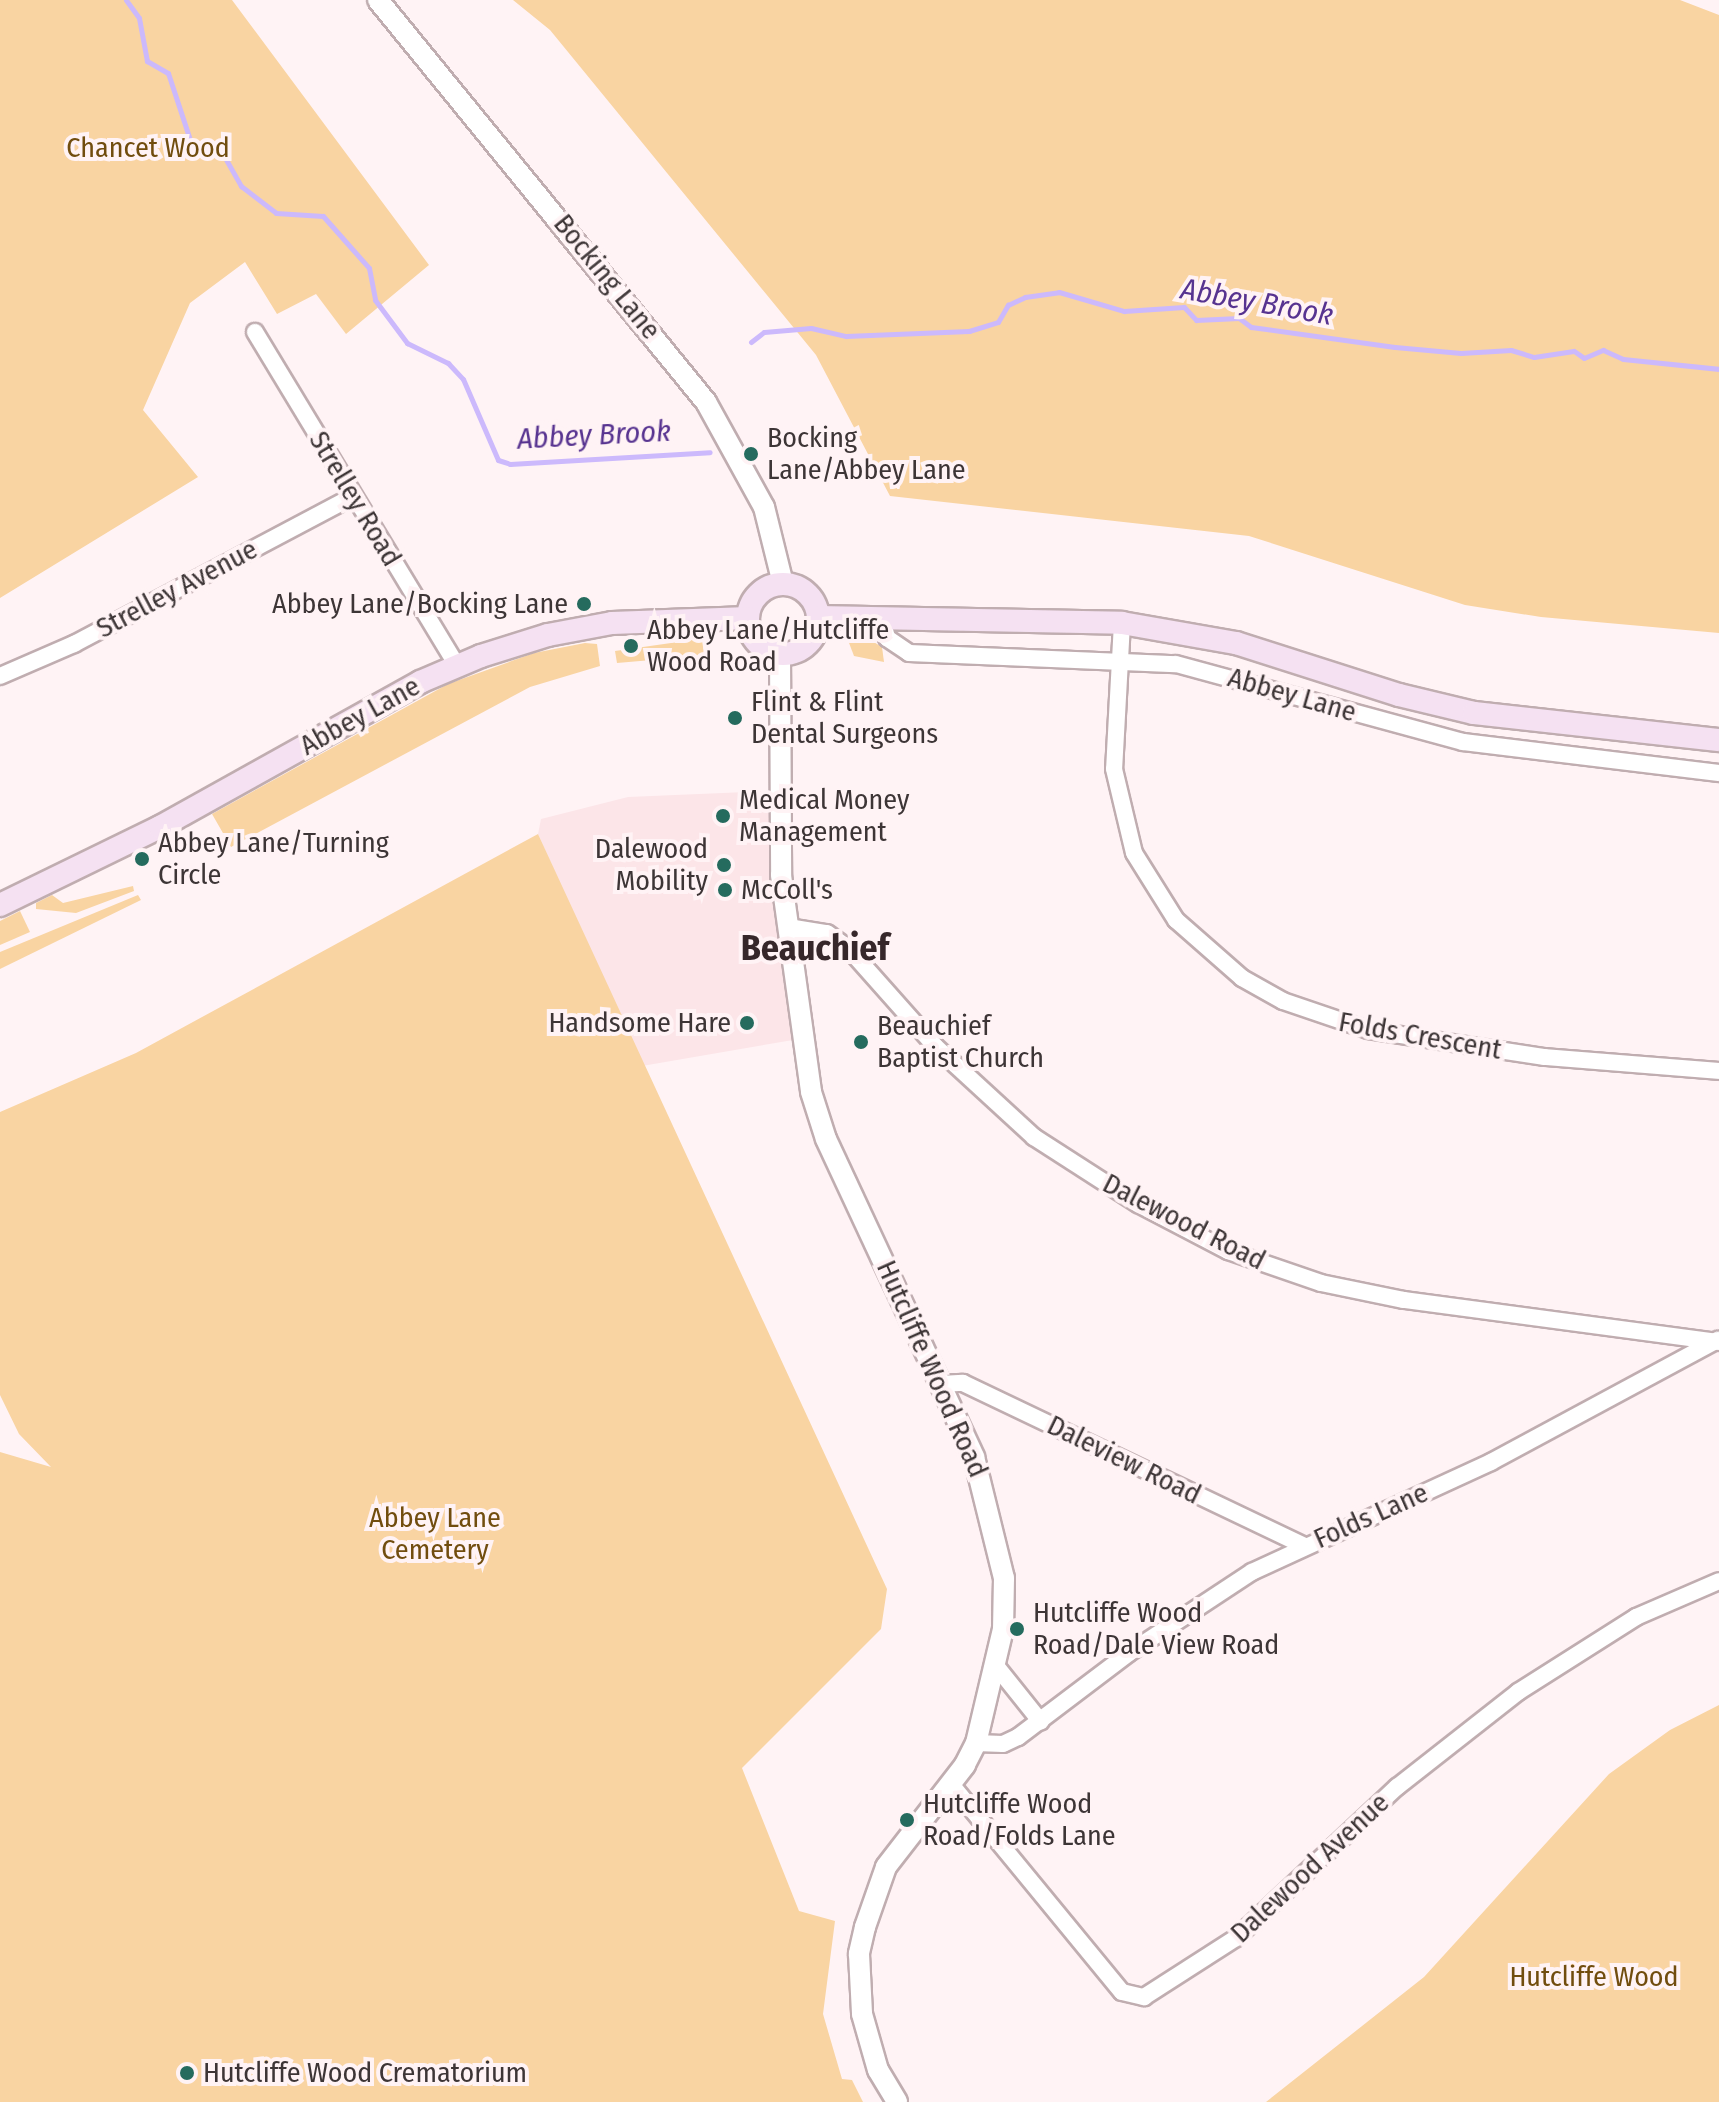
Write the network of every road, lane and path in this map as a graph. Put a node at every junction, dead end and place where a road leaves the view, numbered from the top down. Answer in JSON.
{"nodes":[{"id":1,"x":378,"y":0,"type":"edge"},
{"id":2,"x":255,"y":332,"type":"dead end"},
{"id":3,"x":352,"y":497,"type":"junction"},
{"id":4,"x":783,"y":584,"type":"junction"},
{"id":5,"x":818,"y":617,"type":"junction"},
{"id":6,"x":748,"y":618,"type":"junction"},
{"id":7,"x":882,"y":619,"type":"junction"},
{"id":8,"x":1122,"y":623,"type":"junction"},
{"id":9,"x":780,"y":653,"type":"junction"},
{"id":10,"x":1119,"y":658,"type":"junction"},
{"id":11,"x":457,"y":665,"type":"junction"},
{"id":12,"x":0,"y":676,"type":"edge"},
{"id":13,"x":1719,"y":740,"type":"edge"},
{"id":14,"x":1719,"y":773,"type":"edge"},
{"id":15,"x":0,"y":905,"type":"edge"},
{"id":16,"x":788,"y":927,"type":"junction"},
{"id":17,"x":1719,"y":1071,"type":"edge"},
{"id":18,"x":1718,"y":1341,"type":"edge"},
{"id":19,"x":941,"y":1384,"type":"junction"},
{"id":20,"x":1305,"y":1546,"type":"junction"},
{"id":21,"x":1719,"y":1581,"type":"edge"},
{"id":22,"x":997,"y":1667,"type":"junction"},
{"id":23,"x":1041,"y":1722,"type":"junction"},
{"id":24,"x":976,"y":1743,"type":"junction"},
{"id":25,"x":951,"y":1784,"type":"junction"},
{"id":26,"x":897,"y":2102,"type":"edge"}],
"edges":[{"from":1,"to":4,"type":"street","name":"Bocking Lane"},
{"from":2,"to":3,"type":"street","name":"Strelley Road"},
{"from":3,"to":11,"type":"street","name":"Strelley Road"},
{"from":3,"to":12,"type":"street","name":"Strelley Avenue"},
{"from":4,"to":5,"type":"main road"},
{"from":4,"to":6,"type":"main road"},
{"from":5,"to":7,"type":"main road","name":"Abbey Lane"},
{"from":5,"to":9,"type":"main road"},
{"from":6,"to":9,"type":"main road"},
{"from":6,"to":11,"type":"main road","name":"Abbey Lane"},
{"from":7,"to":8,"type":"main road","name":"Abbey Lane"},
{"from":7,"to":10,"type":"street","name":"Abbey Lane"},
{"from":8,"to":10,"type":"street","name":"Folds Crescent"},
{"from":8,"to":13,"type":"main road","name":"Abbey Lane"},
{"from":9,"to":16,"type":"street","name":"Hutcliffe Wood Road"},
{"from":10,"to":14,"type":"street","name":"Abbey Lane"},
{"from":10,"to":17,"type":"street","name":"Folds Crescent"},
{"from":11,"to":15,"type":"main road","name":"Abbey Lane"},
{"from":16,"to":18,"type":"street","name":"Dalewood Road"},
{"from":16,"to":19,"type":"street","name":"Hutcliffe Wood Road"},
{"from":18,"to":20,"type":"street","name":"Folds Lane"},
{"from":19,"to":20,"type":"street","name":"Daleview Road"},
{"from":19,"to":22,"type":"street","name":"Hutcliffe Wood Road"},
{"from":20,"to":23,"type":"street","name":"Folds Lane"},
{"from":21,"to":25,"type":"street","name":"Dalewood Avenue"},
{"from":22,"to":23,"type":"street"},
{"from":22,"to":24,"type":"street","name":"Hutcliffe Wood Road"},
{"from":23,"to":24,"type":"street","name":"Folds Lane"},
{"from":24,"to":25,"type":"street","name":"Hutcliffe Wood Road"},
{"from":25,"to":26,"type":"street","name":"Hutcliffe Wood Road"}]}
